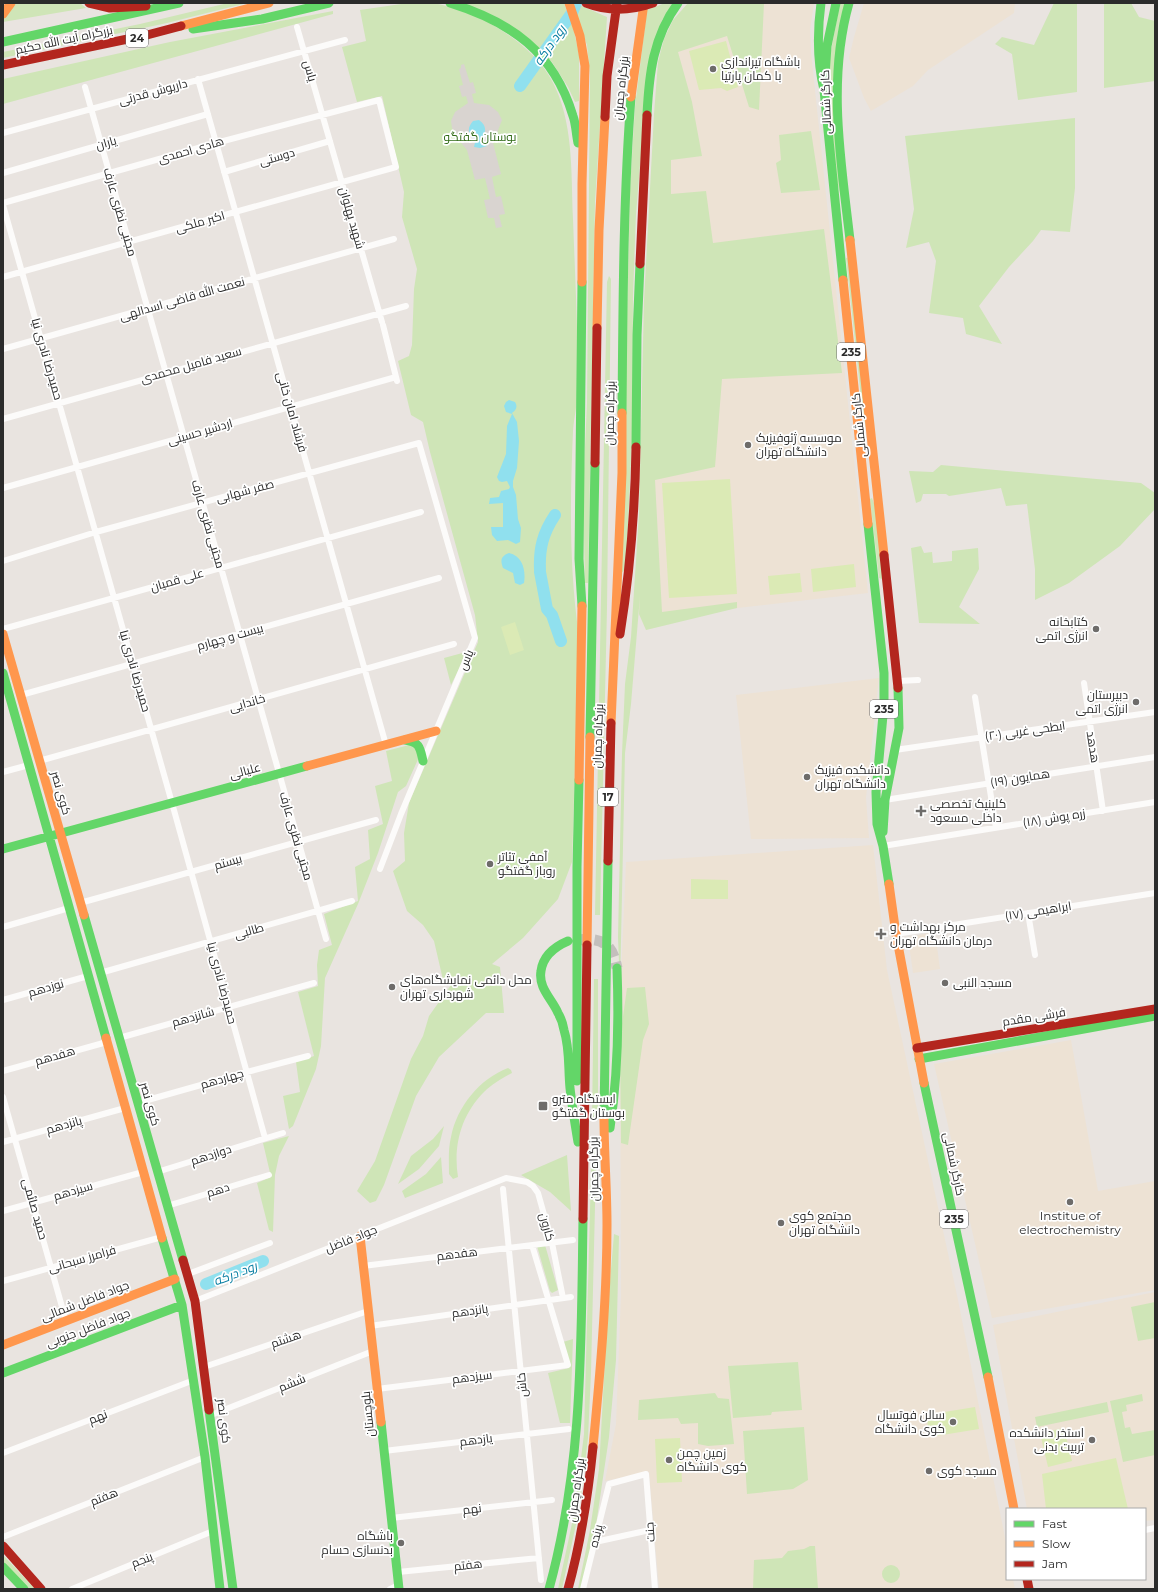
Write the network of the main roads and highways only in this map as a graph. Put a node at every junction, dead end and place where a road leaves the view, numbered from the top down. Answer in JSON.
{"nodes":[{"id":1,"x":10,"y":3,"type":"edge"},
{"id":2,"x":89,"y":3,"type":"edge"},
{"id":3,"x":179,"y":3,"type":"edge"},
{"id":4,"x":269,"y":3,"type":"edge"},
{"id":5,"x":328,"y":3,"type":"edge"},
{"id":6,"x":450,"y":3,"type":"edge"},
{"id":7,"x":569,"y":3,"type":"edge"},
{"id":8,"x":586,"y":3,"type":"edge"},
{"id":9,"x":617,"y":3,"type":"edge"},
{"id":10,"x":650,"y":3,"type":"edge"},
{"id":11,"x":678,"y":3,"type":"edge"},
{"id":12,"x":821,"y":3,"type":"edge"},
{"id":13,"x":836,"y":3,"type":"edge"},
{"id":14,"x":849,"y":3,"type":"edge"},
{"id":15,"x":173,"y":4,"type":"edge"},
{"id":16,"x":3,"y":14,"type":"edge"},
{"id":17,"x":147,"y":35,"type":"junction"},
{"id":18,"x":3,"y":42,"type":"edge"},
{"id":19,"x":3,"y":65,"type":"edge"},
{"id":20,"x":824,"y":90,"type":"junction"},
{"id":21,"x":582,"y":184,"type":"junction"},
{"id":22,"x":848,"y":216,"type":"junction"},
{"id":23,"x":836,"y":217,"type":"junction"},
{"id":24,"x":3,"y":634,"type":"edge"},
{"id":25,"x":3,"y":673,"type":"edge"},
{"id":26,"x":612,"y":678,"type":"junction"},
{"id":27,"x":6,"y":699,"type":"edge"},
{"id":28,"x":436,"y":731,"type":"road end"},
{"id":29,"x":404,"y":740,"type":"junction"},
{"id":30,"x":423,"y":761,"type":"road end"},
{"id":31,"x":879,"y":766,"type":"junction"},
{"id":32,"x":892,"y":768,"type":"junction"},
{"id":33,"x":61,"y":834,"type":"junction"},
{"id":34,"x":49,"y":837,"type":"junction"},
{"id":35,"x":883,"y":846,"type":"junction"},
{"id":36,"x":3,"y":849,"type":"edge"},
{"id":37,"x":568,"y":941,"type":"tunnel mouth"},
{"id":38,"x":617,"y":968,"type":"tunnel mouth"},
{"id":39,"x":1155,"y":1009,"type":"edge"},
{"id":40,"x":1155,"y":1016,"type":"edge"},
{"id":41,"x":917,"y":1048,"type":"junction"},
{"id":42,"x":919,"y":1059,"type":"junction"},
{"id":43,"x":579,"y":1143,"type":"junction"},
{"id":44,"x":604,"y":1148,"type":"junction"},
{"id":45,"x":583,"y":1179,"type":"junction"},
{"id":46,"x":360,"y":1236,"type":"road end"},
{"id":47,"x":175,"y":1279,"type":"junction"},
{"id":48,"x":182,"y":1305,"type":"junction"},
{"id":49,"x":3,"y":1345,"type":"edge"},
{"id":50,"x":3,"y":1372,"type":"edge"},
{"id":51,"x":1014,"y":1508,"type":"edge"},
{"id":52,"x":3,"y":1546,"type":"edge"},
{"id":53,"x":3,"y":1567,"type":"edge"},
{"id":54,"x":399,"y":1587,"type":"edge"},
{"id":55,"x":24,"y":1589,"type":"edge"},
{"id":56,"x":41,"y":1589,"type":"edge"},
{"id":57,"x":220,"y":1589,"type":"edge"},
{"id":58,"x":233,"y":1589,"type":"edge"},
{"id":59,"x":549,"y":1589,"type":"edge"},
{"id":60,"x":568,"y":1589,"type":"edge"}],
"edges":[{"from":1,"to":16,"type":"main road"},
{"from":2,"to":15,"type":"main road"},
{"from":3,"to":15,"type":"main road","name":"بزرگراه آیت الله حکیم","number":"24"},
{"from":4,"to":17,"type":"main road","name":"بزرگراه آیت الله حکیم","number":"24"},
{"from":5,"to":17,"type":"main road"},
{"from":6,"to":21,"type":"main road"},
{"from":7,"to":21,"type":"main road"},
{"from":8,"to":10,"type":"main road"},
{"from":9,"to":45,"type":"main road","name":"بزرگراه چمران","number":"17"},
{"from":10,"to":26,"type":"main road","name":"بزرگراه چمران","number":"17"},
{"from":11,"to":26,"type":"main road"},
{"from":12,"to":20,"type":"main road"},
{"from":13,"to":20,"type":"main road","name":"کارگر شمالی","number":"235"},
{"from":14,"to":22,"type":"main road","name":"کارگر شمالی","number":"235"},
{"from":15,"to":18,"type":"main road","name":"بزرگراه آیت الله حکیم","number":"24"},
{"from":17,"to":19,"type":"main road","name":"بزرگراه آیت الله حکیم","number":"24"},
{"from":20,"to":23,"type":"main road","name":"کارگر شمالی","number":"235"},
{"from":21,"to":43,"type":"main road"},
{"from":22,"to":23,"type":"main road"},
{"from":22,"to":32,"type":"main road","name":"کارگر شمالی","number":"235"},
{"from":23,"to":31,"type":"main road","name":"کارگر شمالی","number":"235"},
{"from":24,"to":33,"type":"main road","name":"کوی نصر"},
{"from":25,"to":27,"type":"main road","name":"کوی نصر"},
{"from":26,"to":44,"type":"main road","name":"بزرگراه چمران","number":"17"},
{"from":27,"to":34,"type":"main road","name":"کوی نصر"},
{"from":28,"to":29,"type":"main road","name":"علیالی"},
{"from":29,"to":30,"type":"main road"},
{"from":29,"to":33,"type":"main road","name":"علیالی"},
{"from":31,"to":32,"type":"main road"},
{"from":31,"to":35,"type":"main road","name":"کارگر شمالی","number":"235"},
{"from":32,"to":35,"type":"main road","name":"کارگر شمالی","number":"235"},
{"from":33,"to":34,"type":"main road","name":"علیالی"},
{"from":33,"to":58,"type":"main road","name":"کوی نصر"},
{"from":34,"to":36,"type":"main road","name":"علیالی"},
{"from":34,"to":47,"type":"main road","name":"کوی نصر"},
{"from":35,"to":41,"type":"main road","name":"کارگر شمالی","number":"235"},
{"from":37,"to":43,"type":"main road"},
{"from":38,"to":44,"type":"main road"},
{"from":39,"to":41,"type":"main road","name":"فرشی مقدم"},
{"from":40,"to":42,"type":"main road","name":"فرشی مقدم"},
{"from":41,"to":42,"type":"main road","name":"کارگر شمالی","number":"235"},
{"from":42,"to":51,"type":"main road","name":"کارگر شمالی","number":"235"},
{"from":43,"to":45,"type":"main road"},
{"from":44,"to":60,"type":"main road","name":"بزرگراه چمران","number":"17"},
{"from":45,"to":59,"type":"main road","name":"بزرگراه چمران","number":"17"},
{"from":46,"to":54,"type":"main road","name":"بلوچستان"},
{"from":47,"to":48,"type":"main road","name":"کوی نصر"},
{"from":47,"to":49,"type":"main road","name":"جواد فاضل شمالی"},
{"from":48,"to":50,"type":"main road","name":"جواد فاضل جنوبی"},
{"from":48,"to":57,"type":"main road","name":"کوی نصر"},
{"from":52,"to":56,"type":"main road"},
{"from":53,"to":55,"type":"main road"}]}
